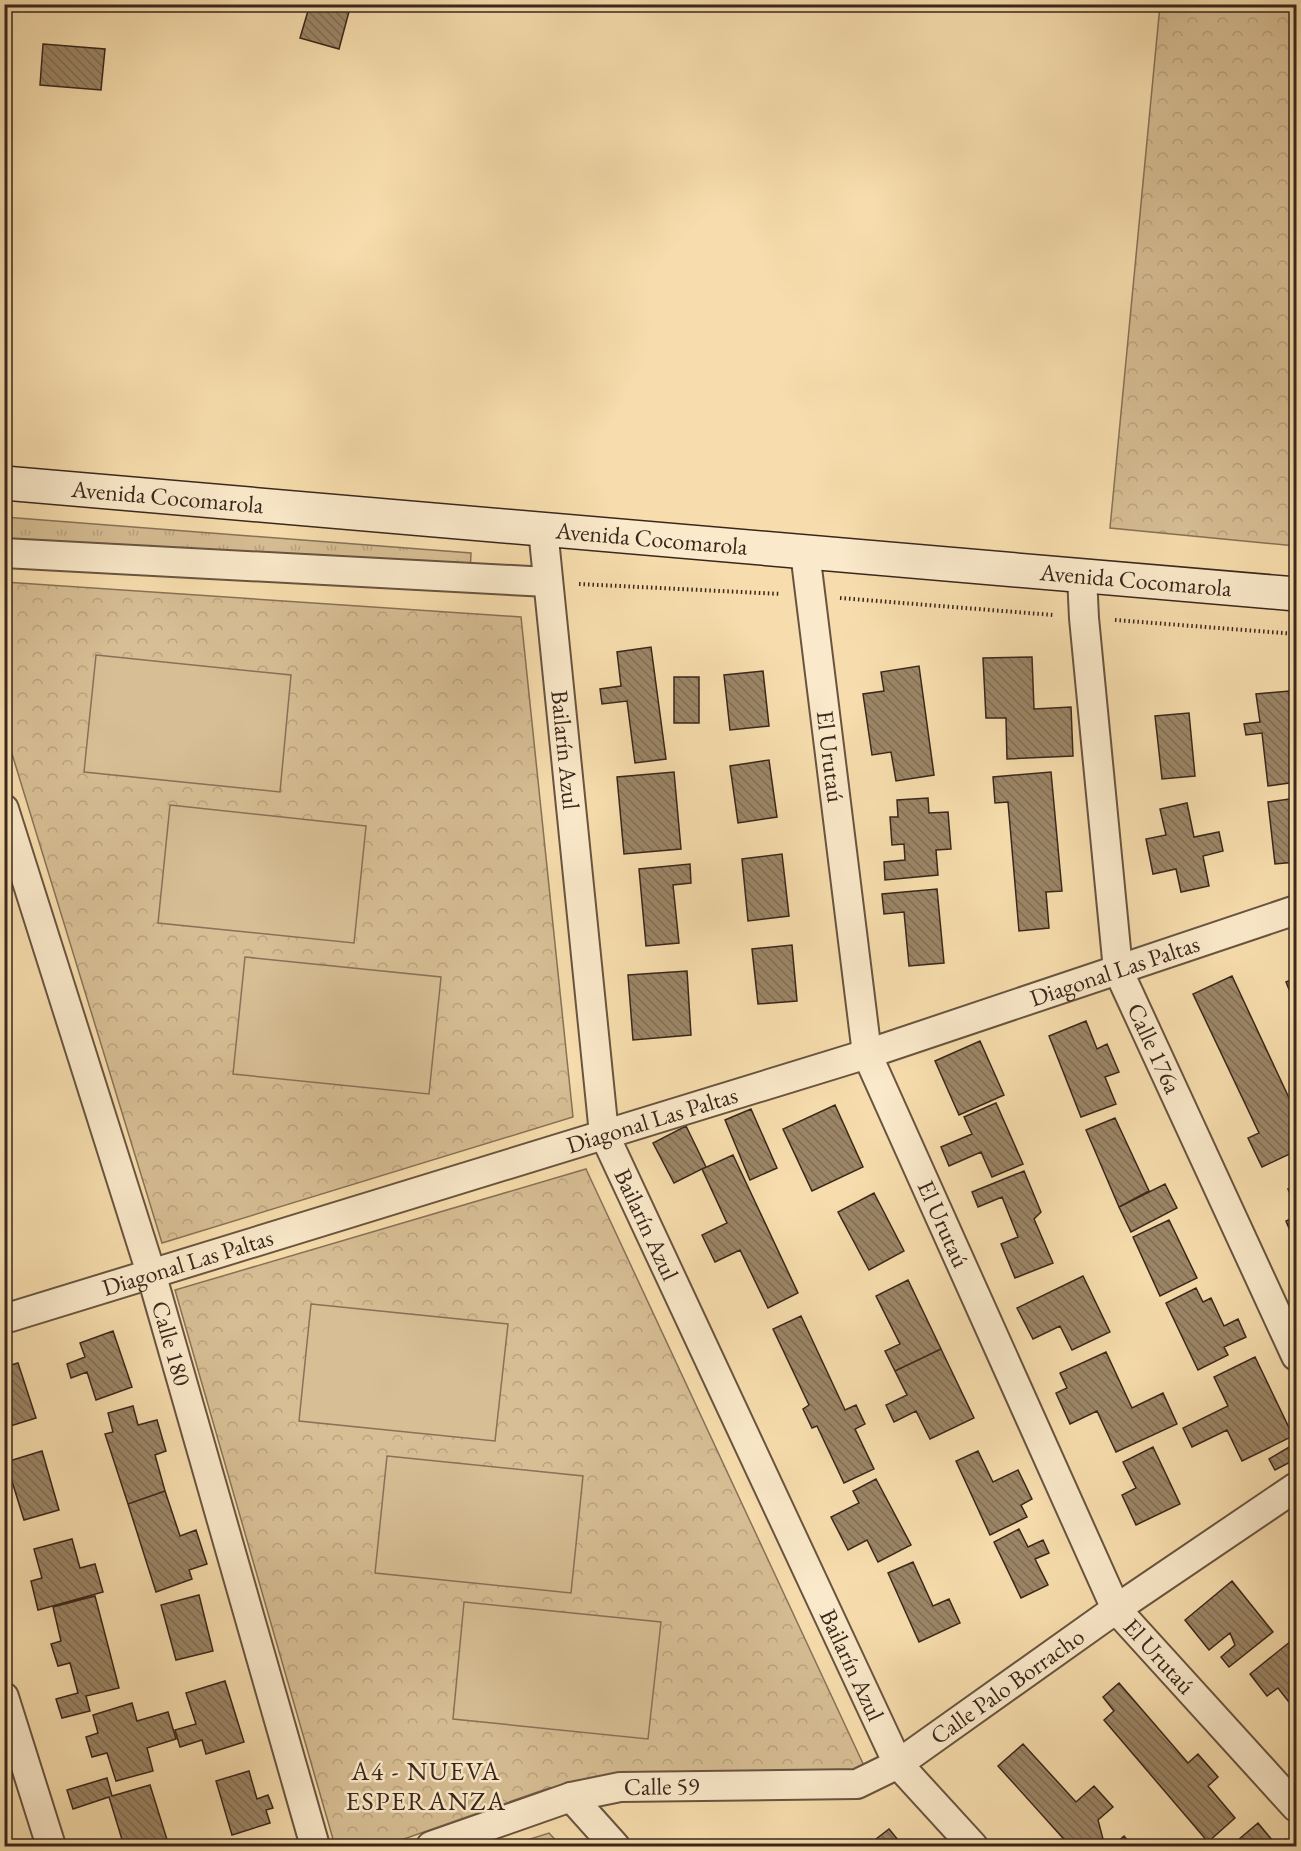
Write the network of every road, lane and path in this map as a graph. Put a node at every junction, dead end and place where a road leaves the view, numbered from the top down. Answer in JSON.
{"nodes":[{"id":1,"x":4,"y":483,"type":"edge"},
{"id":2,"x":543,"y":529,"type":"junction"},
{"id":3,"x":805,"y":552,"type":"junction"},
{"id":4,"x":4,"y":553,"type":"edge"},
{"id":5,"x":1082,"y":576,"type":"junction"},
{"id":6,"x":548,"y":582,"type":"junction"},
{"id":7,"x":1296,"y":594,"type":"edge"},
{"id":8,"x":811,"y":596,"type":"junction"},
{"id":9,"x":1084,"y":618,"type":"junction"},
{"id":10,"x":1296,"y":634,"type":"edge"},
{"id":11,"x":4,"y":808,"type":"edge"},
{"id":12,"x":1296,"y":910,"type":"edge"},
{"id":13,"x":1118,"y":970,"type":"junction"},
{"id":14,"x":867,"y":1054,"type":"junction"},
{"id":15,"x":604,"y":1134,"type":"junction"},
{"id":16,"x":152,"y":1273,"type":"junction"},
{"id":17,"x":4,"y":1319,"type":"edge"},
{"id":18,"x":1296,"y":1356,"type":"edge"},
{"id":19,"x":1296,"y":1487,"type":"edge"},
{"id":20,"x":1116,"y":1609,"type":"junction"},
{"id":21,"x":4,"y":1697,"type":"edge"},
{"id":22,"x":898,"y":1764,"type":"junction"},
{"id":23,"x":571,"y":1797,"type":"junction"},
{"id":24,"x":1296,"y":1806,"type":"edge"},
{"id":25,"x":51,"y":1846,"type":"edge"},
{"id":26,"x":315,"y":1846,"type":"edge"},
{"id":27,"x":431,"y":1846,"type":"edge"},
{"id":28,"x":615,"y":1846,"type":"edge"},
{"id":29,"x":973,"y":1846,"type":"edge"}],
"edges":[{"from":1,"to":2,"type":"main road","name":"Avenida Cocomarola"},
{"from":2,"to":3,"type":"main road","name":"Avenida Cocomarola"},
{"from":2,"to":6,"type":"street","name":"Bailarín Azul"},
{"from":3,"to":5,"type":"main road","name":"Avenida Cocomarola"},
{"from":3,"to":8,"type":"street","name":"El Urutaú"},
{"from":4,"to":6,"type":"street"},
{"from":5,"to":7,"type":"main road","name":"Avenida Cocomarola"},
{"from":5,"to":9,"type":"street","name":"Calle 176a"},
{"from":6,"to":8,"type":"path"},
{"from":6,"to":15,"type":"street","name":"Bailarín Azul"},
{"from":8,"to":9,"type":"path"},
{"from":8,"to":14,"type":"street","name":"El Urutaú"},
{"from":9,"to":10,"type":"path"},
{"from":9,"to":13,"type":"street","name":"Calle 176a"},
{"from":11,"to":16,"type":"street","name":"Calle 180"},
{"from":12,"to":13,"type":"street","name":"Diagonal Las Paltas"},
{"from":13,"to":14,"type":"street","name":"Diagonal Las Paltas"},
{"from":13,"to":18,"type":"street","name":"Calle 176a"},
{"from":14,"to":15,"type":"street","name":"Diagonal Las Paltas"},
{"from":14,"to":20,"type":"street","name":"El Urutaú"},
{"from":15,"to":16,"type":"street","name":"Diagonal Las Paltas"},
{"from":15,"to":22,"type":"street","name":"Bailarín Azul"},
{"from":16,"to":17,"type":"street","name":"Diagonal Las Paltas"},
{"from":16,"to":26,"type":"street","name":"Calle 180"},
{"from":19,"to":20,"type":"street","name":"Calle Palo Borracho"},
{"from":20,"to":22,"type":"street","name":"Calle Palo Borracho"},
{"from":20,"to":24,"type":"street","name":"El Urutaú"},
{"from":21,"to":25,"type":"street"},
{"from":22,"to":23,"type":"street","name":"Calle 59"},
{"from":22,"to":29,"type":"street","name":"Bailarín Azul"},
{"from":23,"to":27,"type":"street","name":"Calle 59"},
{"from":23,"to":28,"type":"street"}]}
